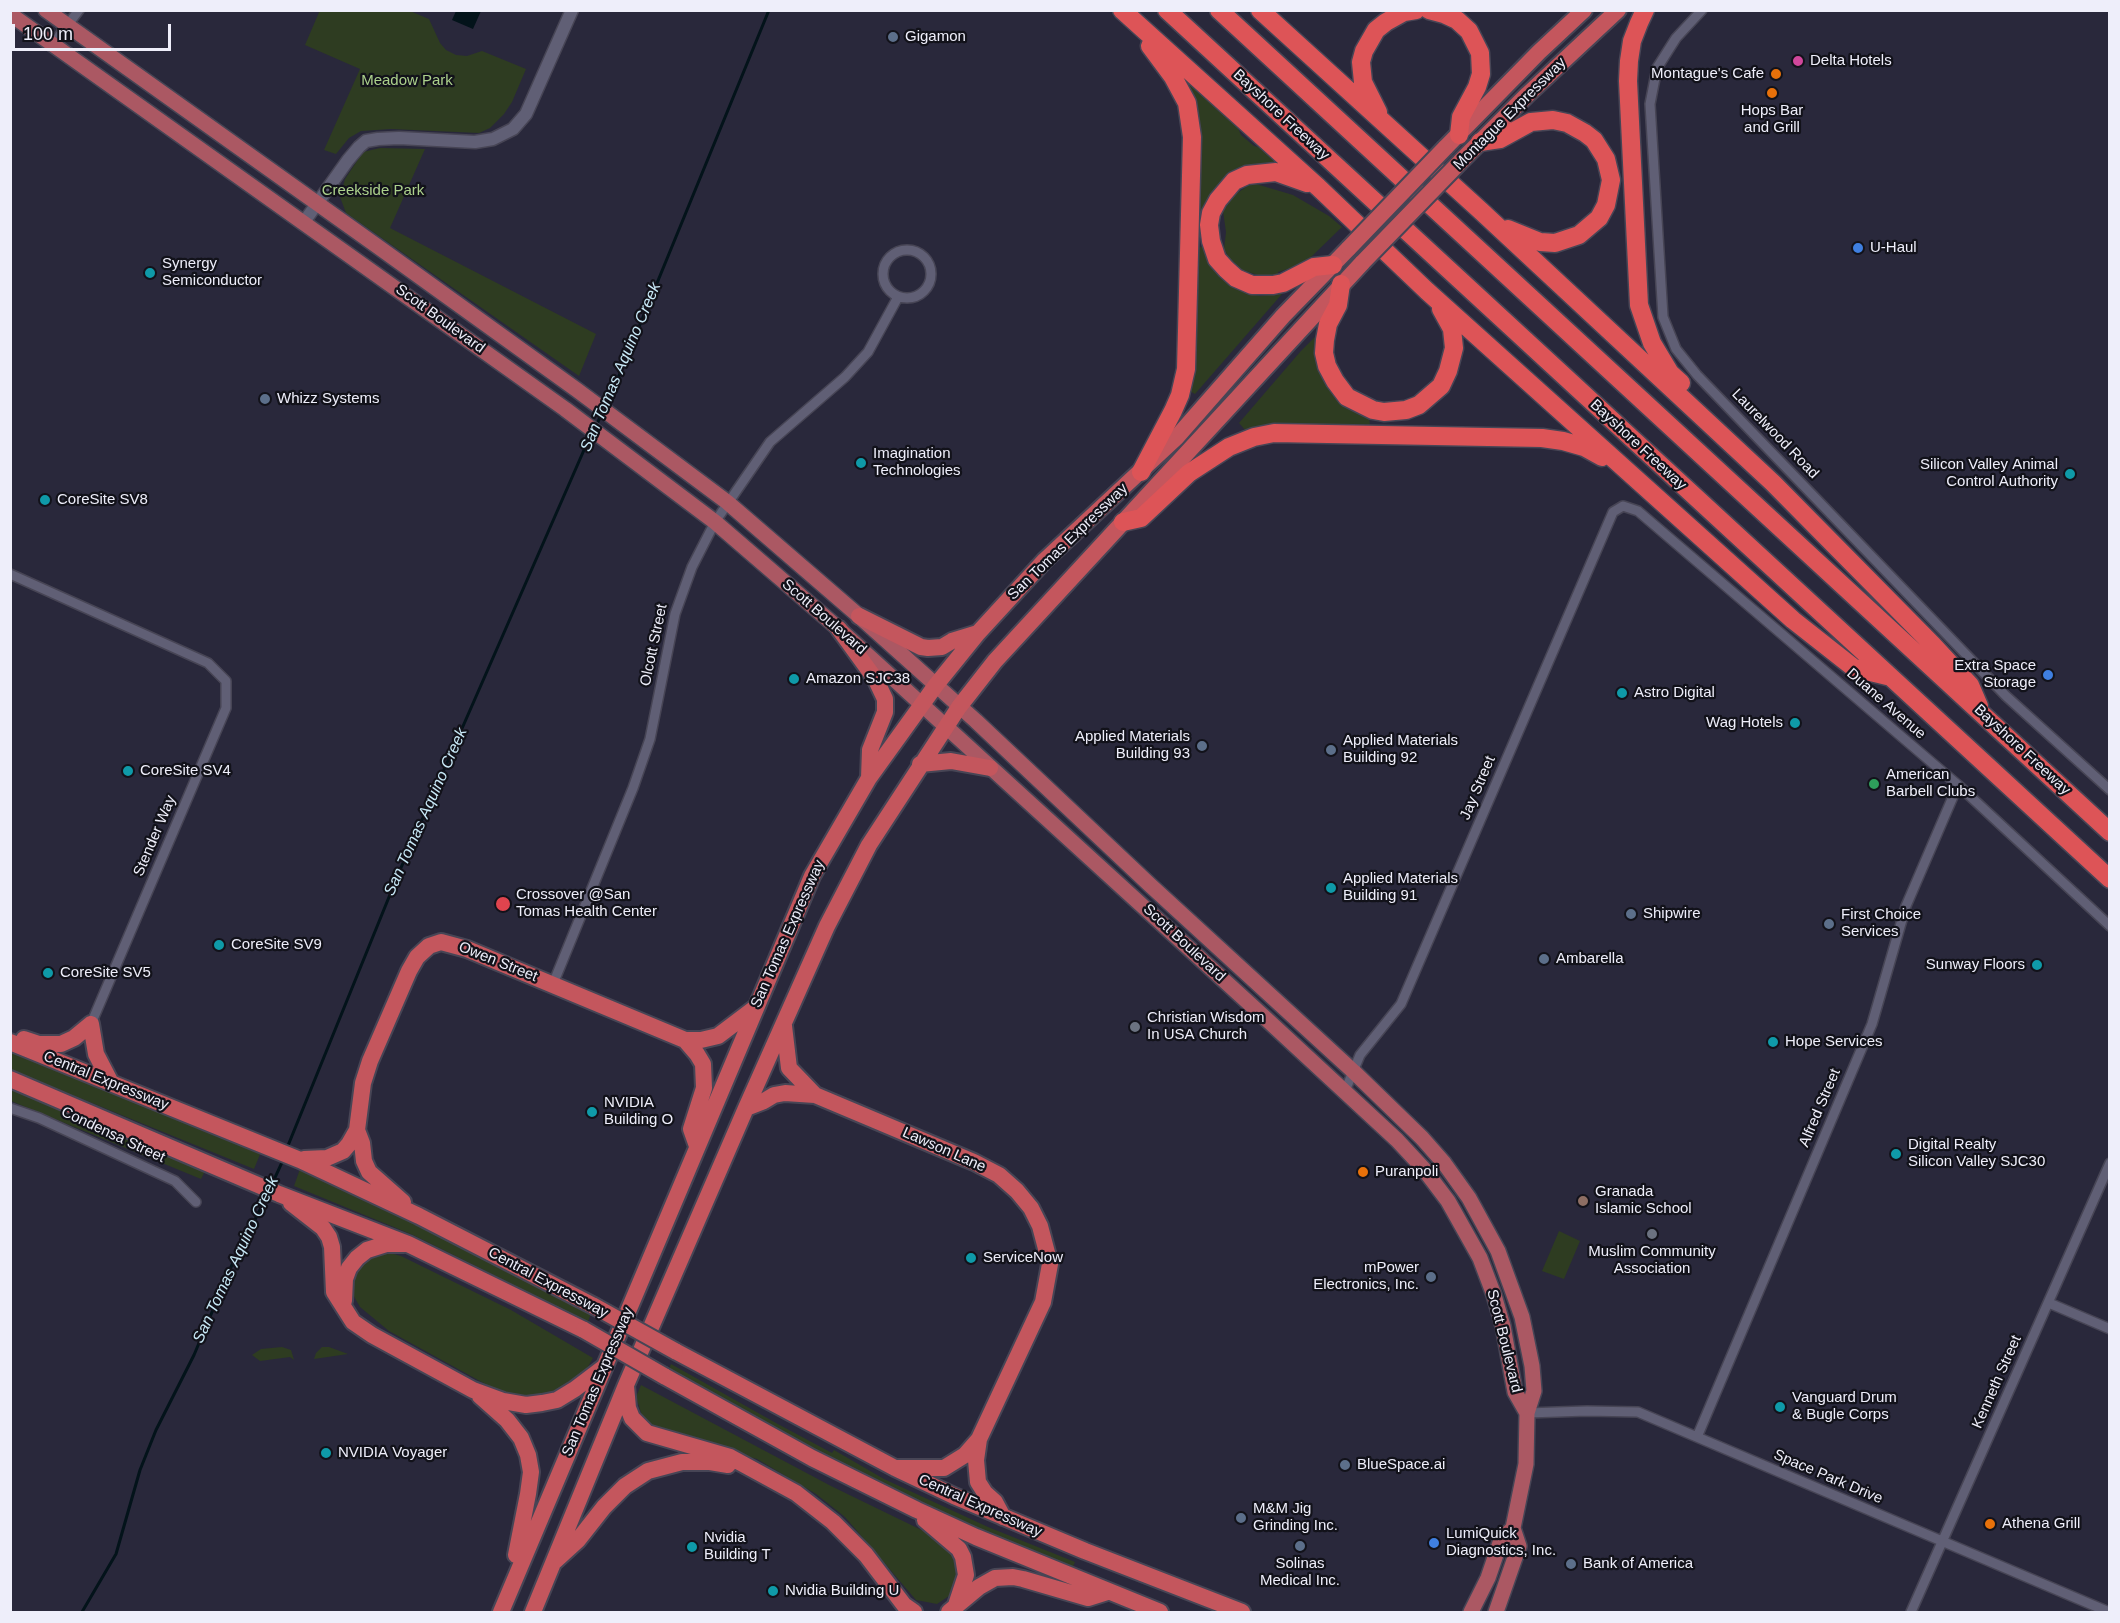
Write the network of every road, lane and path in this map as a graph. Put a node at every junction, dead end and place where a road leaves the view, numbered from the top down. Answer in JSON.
{"nodes":[{"id":1,"x":46,"y":10,"type":"edge"},
{"id":2,"x":79,"y":10,"type":"edge"},
{"id":3,"x":572,"y":10,"type":"edge"},
{"id":4,"x":1115,"y":10,"type":"edge"},
{"id":5,"x":1122,"y":10,"type":"edge"},
{"id":6,"x":1167,"y":10,"type":"edge"},
{"id":7,"x":1219,"y":10,"type":"edge"},
{"id":8,"x":1260,"y":10,"type":"edge"},
{"id":9,"x":1416,"y":10,"type":"edge"},
{"id":10,"x":1429,"y":10,"type":"edge"},
{"id":11,"x":1584,"y":10,"type":"edge"},
{"id":12,"x":1618,"y":10,"type":"edge"},
{"id":13,"x":1646,"y":10,"type":"edge"},
{"id":14,"x":1702,"y":10,"type":"edge"},
{"id":15,"x":10,"y":14,"type":"edge"},
{"id":16,"x":67,"y":25,"type":"junction"},
{"id":17,"x":53,"y":45,"type":"junction"},
{"id":18,"x":1387,"y":127,"type":"junction"},
{"id":19,"x":1458,"y":135,"type":"junction"},
{"id":20,"x":1480,"y":142,"type":"junction"},
{"id":21,"x":1318,"y":187,"type":"junction"},
{"id":22,"x":316,"y":202,"type":"junction"},
{"id":23,"x":1390,"y":205,"type":"joint"},
{"id":24,"x":1481,"y":212,"type":"junction"},
{"id":25,"x":1404,"y":220,"type":"joint"},
{"id":26,"x":304,"y":222,"type":"junction"},
{"id":27,"x":1333,"y":265,"type":"junction"},
{"id":28,"x":1341,"y":284,"type":"junction"},
{"id":29,"x":1427,"y":291,"type":"junction"},
{"id":30,"x":898,"y":297,"type":"junction"},
{"id":31,"x":1141,"y":472,"type":"junction"},
{"id":32,"x":1773,"y":483,"type":"junction"},
{"id":33,"x":1640,"y":484,"type":"junction"},
{"id":34,"x":728,"y":502,"type":"junction"},
{"id":35,"x":1638,"y":511,"type":"joint"},
{"id":36,"x":715,"y":522,"type":"junction"},
{"id":37,"x":1123,"y":522,"type":"junction"},
{"id":38,"x":10,"y":574,"type":"edge"},
{"id":39,"x":859,"y":616,"type":"junction"},
{"id":40,"x":839,"y":629,"type":"junction"},
{"id":41,"x":978,"y":633,"type":"junction"},
{"id":42,"x":1888,"y":676,"type":"junction"},
{"id":43,"x":936,"y":685,"type":"junction"},
{"id":44,"x":922,"y":705,"type":"junction"},
{"id":45,"x":959,"y":707,"type":"junction"},
{"id":46,"x":1982,"y":713,"type":"junction"},
{"id":47,"x":946,"y":727,"type":"junction"},
{"id":48,"x":920,"y":764,"type":"junction"},
{"id":49,"x":990,"y":768,"type":"junction"},
{"id":50,"x":869,"y":778,"type":"junction"},
{"id":51,"x":1958,"y":785,"type":"junction"},
{"id":52,"x":2109,"y":790,"type":"edge"},
{"id":53,"x":2109,"y":832,"type":"edge"},
{"id":54,"x":2109,"y":879,"type":"edge"},
{"id":55,"x":2109,"y":926,"type":"edge"},
{"id":56,"x":553,"y":984,"type":"junction"},
{"id":57,"x":755,"y":1007,"type":"junction"},
{"id":58,"x":91,"y":1024,"type":"junction"},
{"id":59,"x":784,"y":1024,"type":"junction"},
{"id":60,"x":10,"y":1035,"type":"edge"},
{"id":61,"x":685,"y":1040,"type":"junction"},
{"id":62,"x":10,"y":1042,"type":"edge"},
{"id":63,"x":1354,"y":1072,"type":"junction"},
{"id":64,"x":10,"y":1079,"type":"edge"},
{"id":65,"x":111,"y":1083,"type":"junction"},
{"id":66,"x":1345,"y":1091,"type":"junction"},
{"id":67,"x":815,"y":1095,"type":"junction"},
{"id":68,"x":10,"y":1108,"type":"edge"},
{"id":69,"x":746,"y":1108,"type":"junction"},
{"id":70,"x":357,"y":1130,"type":"junction"},
{"id":71,"x":697,"y":1146,"type":"junction"},
{"id":72,"x":300,"y":1160,"type":"junction"},
{"id":73,"x":2109,"y":1163,"type":"edge"},
{"id":74,"x":279,"y":1194,"type":"junction"},
{"id":75,"x":196,"y":1202,"type":"dead end"},
{"id":76,"x":419,"y":1216,"type":"junction"},
{"id":77,"x":408,"y":1244,"type":"junction"},
{"id":78,"x":2049,"y":1303,"type":"junction"},
{"id":79,"x":343,"y":1307,"type":"junction"},
{"id":80,"x":2109,"y":1329,"type":"edge"},
{"id":81,"x":605,"y":1366,"type":"junction"},
{"id":82,"x":626,"y":1385,"type":"junction"},
{"id":83,"x":473,"y":1389,"type":"junction"},
{"id":84,"x":1527,"y":1413,"type":"junction"},
{"id":85,"x":1696,"y":1437,"type":"junction"},
{"id":86,"x":979,"y":1439,"type":"junction"},
{"id":87,"x":895,"y":1468,"type":"junction"},
{"id":88,"x":758,"y":1471,"type":"junction"},
{"id":89,"x":917,"y":1510,"type":"junction"},
{"id":90,"x":1003,"y":1517,"type":"junction"},
{"id":91,"x":1513,"y":1528,"type":"junction"},
{"id":92,"x":1942,"y":1541,"type":"junction"},
{"id":93,"x":550,"y":1566,"type":"junction"},
{"id":94,"x":509,"y":1589,"type":"junction"},
{"id":95,"x":1107,"y":1592,"type":"junction"},
{"id":96,"x":535,"y":1609,"type":"edge"},
{"id":97,"x":952,"y":1611,"type":"edge"},
{"id":98,"x":1497,"y":1611,"type":"edge"},
{"id":99,"x":499,"y":1612,"type":"edge"},
{"id":100,"x":914,"y":1612,"type":"edge"},
{"id":101,"x":1160,"y":1612,"type":"edge"},
{"id":102,"x":1242,"y":1612,"type":"edge"},
{"id":103,"x":1471,"y":1612,"type":"edge"},
{"id":104,"x":1911,"y":1612,"type":"edge"},
{"id":105,"x":2109,"y":1612,"type":"edge"}],
"edges":[{"from":1,"to":16,"type":"main road","name":"Scott Boulevard"},
{"from":2,"to":16,"type":"street"},
{"from":3,"to":22,"type":"street"},
{"from":4,"to":31,"type":"highway"},
{"from":5,"to":21,"type":"highway"},
{"from":6,"to":42,"type":"highway","name":"Bayshore Freeway"},
{"from":7,"to":46,"type":"highway","name":"Bayshore Freeway"},
{"from":8,"to":18,"type":"highway"},
{"from":9,"to":18,"type":"highway"},
{"from":10,"to":19,"type":"highway"},
{"from":11,"to":19,"type":"highway","name":"Montague Expressway"},
{"from":12,"to":20,"type":"highway","name":"Montague Expressway"},
{"from":13,"to":32,"type":"highway"},
{"from":14,"to":52,"type":"street","name":"Laurelwood Road"},
{"from":15,"to":17,"type":"main road","name":"Scott Boulevard"},
{"from":16,"to":17,"type":"street"},
{"from":16,"to":22,"type":"main road","name":"Scott Boulevard"},
{"from":17,"to":26,"type":"main road","name":"Scott Boulevard"},
{"from":18,"to":24,"type":"highway"},
{"from":19,"to":23,"type":"highway","name":"Montague Expressway","bridge":true},
{"from":20,"to":24,"type":"highway"},
{"from":20,"to":25,"type":"highway","name":"Montague Expressway","bridge":true},
{"from":21,"to":27,"type":"highway"},
{"from":21,"to":29,"type":"highway"},
{"from":22,"to":26,"type":"street"},
{"from":22,"to":34,"type":"main road","name":"Scott Boulevard"},
{"from":23,"to":27,"type":"highway","name":"San Tomas Expressway","bridge":true},
{"from":24,"to":32,"type":"highway"},
{"from":25,"to":28,"type":"highway","name":"San Tomas Expressway","bridge":true},
{"from":26,"to":36,"type":"main road","name":"Scott Boulevard"},
{"from":27,"to":31,"type":"highway","name":"San Tomas Expressway"},
{"from":28,"to":29,"type":"highway"},
{"from":28,"to":37,"type":"highway","name":"San Tomas Expressway"},
{"from":29,"to":33,"type":"highway"},
{"from":30,"to":30,"type":"street"},
{"from":30,"to":34,"type":"street","name":"Olcott Street"},
{"from":31,"to":41,"type":"highway","name":"San Tomas Expressway"},
{"from":32,"to":46,"type":"highway"},
{"from":33,"to":37,"type":"highway"},
{"from":33,"to":42,"type":"highway"},
{"from":34,"to":36,"type":"street","name":"Olcott Street"},
{"from":34,"to":39,"type":"main road","name":"Scott Boulevard"},
{"from":35,"to":51,"type":"street","name":"Duane Avenue"},
{"from":35,"to":63,"type":"street","name":"Jay Street"},
{"from":36,"to":40,"type":"main road","name":"Scott Boulevard"},
{"from":36,"to":56,"type":"street","name":"Olcott Street"},
{"from":37,"to":45,"type":"highway","name":"San Tomas Expressway"},
{"from":38,"to":58,"type":"street","name":"Stender Way"},
{"from":39,"to":41,"type":"highway"},
{"from":39,"to":43,"type":"main road","name":"Scott Boulevard"},
{"from":40,"to":44,"type":"main road","name":"Scott Boulevard"},
{"from":40,"to":50,"type":"highway"},
{"from":41,"to":43,"type":"highway","name":"San Tomas Expressway"},
{"from":42,"to":54,"type":"highway","name":"Bayshore Freeway"},
{"from":43,"to":44,"type":"highway","name":"San Tomas Expressway"},
{"from":43,"to":45,"type":"main road","name":"Scott Boulevard"},
{"from":44,"to":47,"type":"main road","name":"Scott Boulevard"},
{"from":44,"to":50,"type":"highway","name":"San Tomas Expressway"},
{"from":45,"to":47,"type":"highway","name":"San Tomas Expressway"},
{"from":45,"to":63,"type":"main road","name":"Scott Boulevard"},
{"from":46,"to":53,"type":"highway","name":"Bayshore Freeway"},
{"from":47,"to":48,"type":"highway","name":"San Tomas Expressway"},
{"from":47,"to":49,"type":"main road","name":"Scott Boulevard"},
{"from":48,"to":49,"type":"highway"},
{"from":48,"to":59,"type":"highway","name":"San Tomas Expressway"},
{"from":49,"to":66,"type":"main road","name":"Scott Boulevard"},
{"from":50,"to":57,"type":"highway","name":"San Tomas Expressway"},
{"from":51,"to":55,"type":"street","name":"Duane Avenue"},
{"from":51,"to":85,"type":"street","name":"Alfred Street"},
{"from":56,"to":61,"type":"highway","name":"Owen Street"},
{"from":56,"to":70,"type":"highway","name":"Owen Street"},
{"from":57,"to":61,"type":"highway"},
{"from":57,"to":71,"type":"highway","name":"San Tomas Expressway"},
{"from":58,"to":60,"type":"highway"},
{"from":58,"to":65,"type":"highway"},
{"from":59,"to":67,"type":"highway"},
{"from":59,"to":69,"type":"highway","name":"San Tomas Expressway"},
{"from":61,"to":71,"type":"highway"},
{"from":62,"to":65,"type":"highway","name":"Central Expressway"},
{"from":63,"to":66,"type":"street","name":"Jay Street"},
{"from":63,"to":84,"type":"main road","name":"Scott Boulevard"},
{"from":64,"to":74,"type":"highway","name":"Central Expressway"},
{"from":65,"to":72,"type":"highway","name":"Central Expressway"},
{"from":66,"to":84,"type":"main road","name":"Scott Boulevard"},
{"from":67,"to":69,"type":"highway"},
{"from":67,"to":86,"type":"highway","name":"Lawson Lane"},
{"from":68,"to":75,"type":"street","name":"Condensa Street"},
{"from":69,"to":82,"type":"highway","name":"San Tomas Expressway"},
{"from":70,"to":72,"type":"highway"},
{"from":70,"to":76,"type":"highway"},
{"from":71,"to":81,"type":"highway","name":"San Tomas Expressway"},
{"from":72,"to":76,"type":"highway","name":"Central Expressway"},
{"from":73,"to":78,"type":"street","name":"Kenneth Street"},
{"from":74,"to":77,"type":"highway","name":"Central Expressway"},
{"from":74,"to":79,"type":"highway"},
{"from":76,"to":87,"type":"highway","name":"Central Expressway","bridge":true},
{"from":77,"to":79,"type":"highway"},
{"from":77,"to":89,"type":"highway","name":"Central Expressway","bridge":true},
{"from":78,"to":80,"type":"street"},
{"from":78,"to":92,"type":"street","name":"Kenneth Street"},
{"from":79,"to":83,"type":"highway"},
{"from":81,"to":83,"type":"highway"},
{"from":81,"to":94,"type":"highway","name":"San Tomas Expressway"},
{"from":82,"to":88,"type":"highway"},
{"from":82,"to":93,"type":"highway","name":"San Tomas Expressway"},
{"from":83,"to":94,"type":"highway"},
{"from":84,"to":85,"type":"street","name":"Space Park Drive"},
{"from":84,"to":91,"type":"main road","name":"Scott Boulevard"},
{"from":85,"to":92,"type":"street","name":"Space Park Drive"},
{"from":86,"to":87,"type":"highway"},
{"from":86,"to":90,"type":"highway"},
{"from":87,"to":90,"type":"highway","name":"Central Expressway"},
{"from":88,"to":93,"type":"highway"},
{"from":88,"to":100,"type":"highway"},
{"from":89,"to":95,"type":"highway","name":"Central Expressway"},
{"from":89,"to":97,"type":"highway"},
{"from":90,"to":102,"type":"highway","name":"Central Expressway"},
{"from":91,"to":98,"type":"main road","name":"Scott Boulevard"},
{"from":91,"to":103,"type":"main road","name":"Scott Boulevard"},
{"from":92,"to":104,"type":"street","name":"Kenneth Street"},
{"from":92,"to":105,"type":"street","name":"Space Park Drive"},
{"from":93,"to":96,"type":"highway","name":"San Tomas Expressway"},
{"from":94,"to":99,"type":"highway"},
{"from":95,"to":97,"type":"highway"},
{"from":95,"to":101,"type":"highway","name":"Central Expressway"}]}
